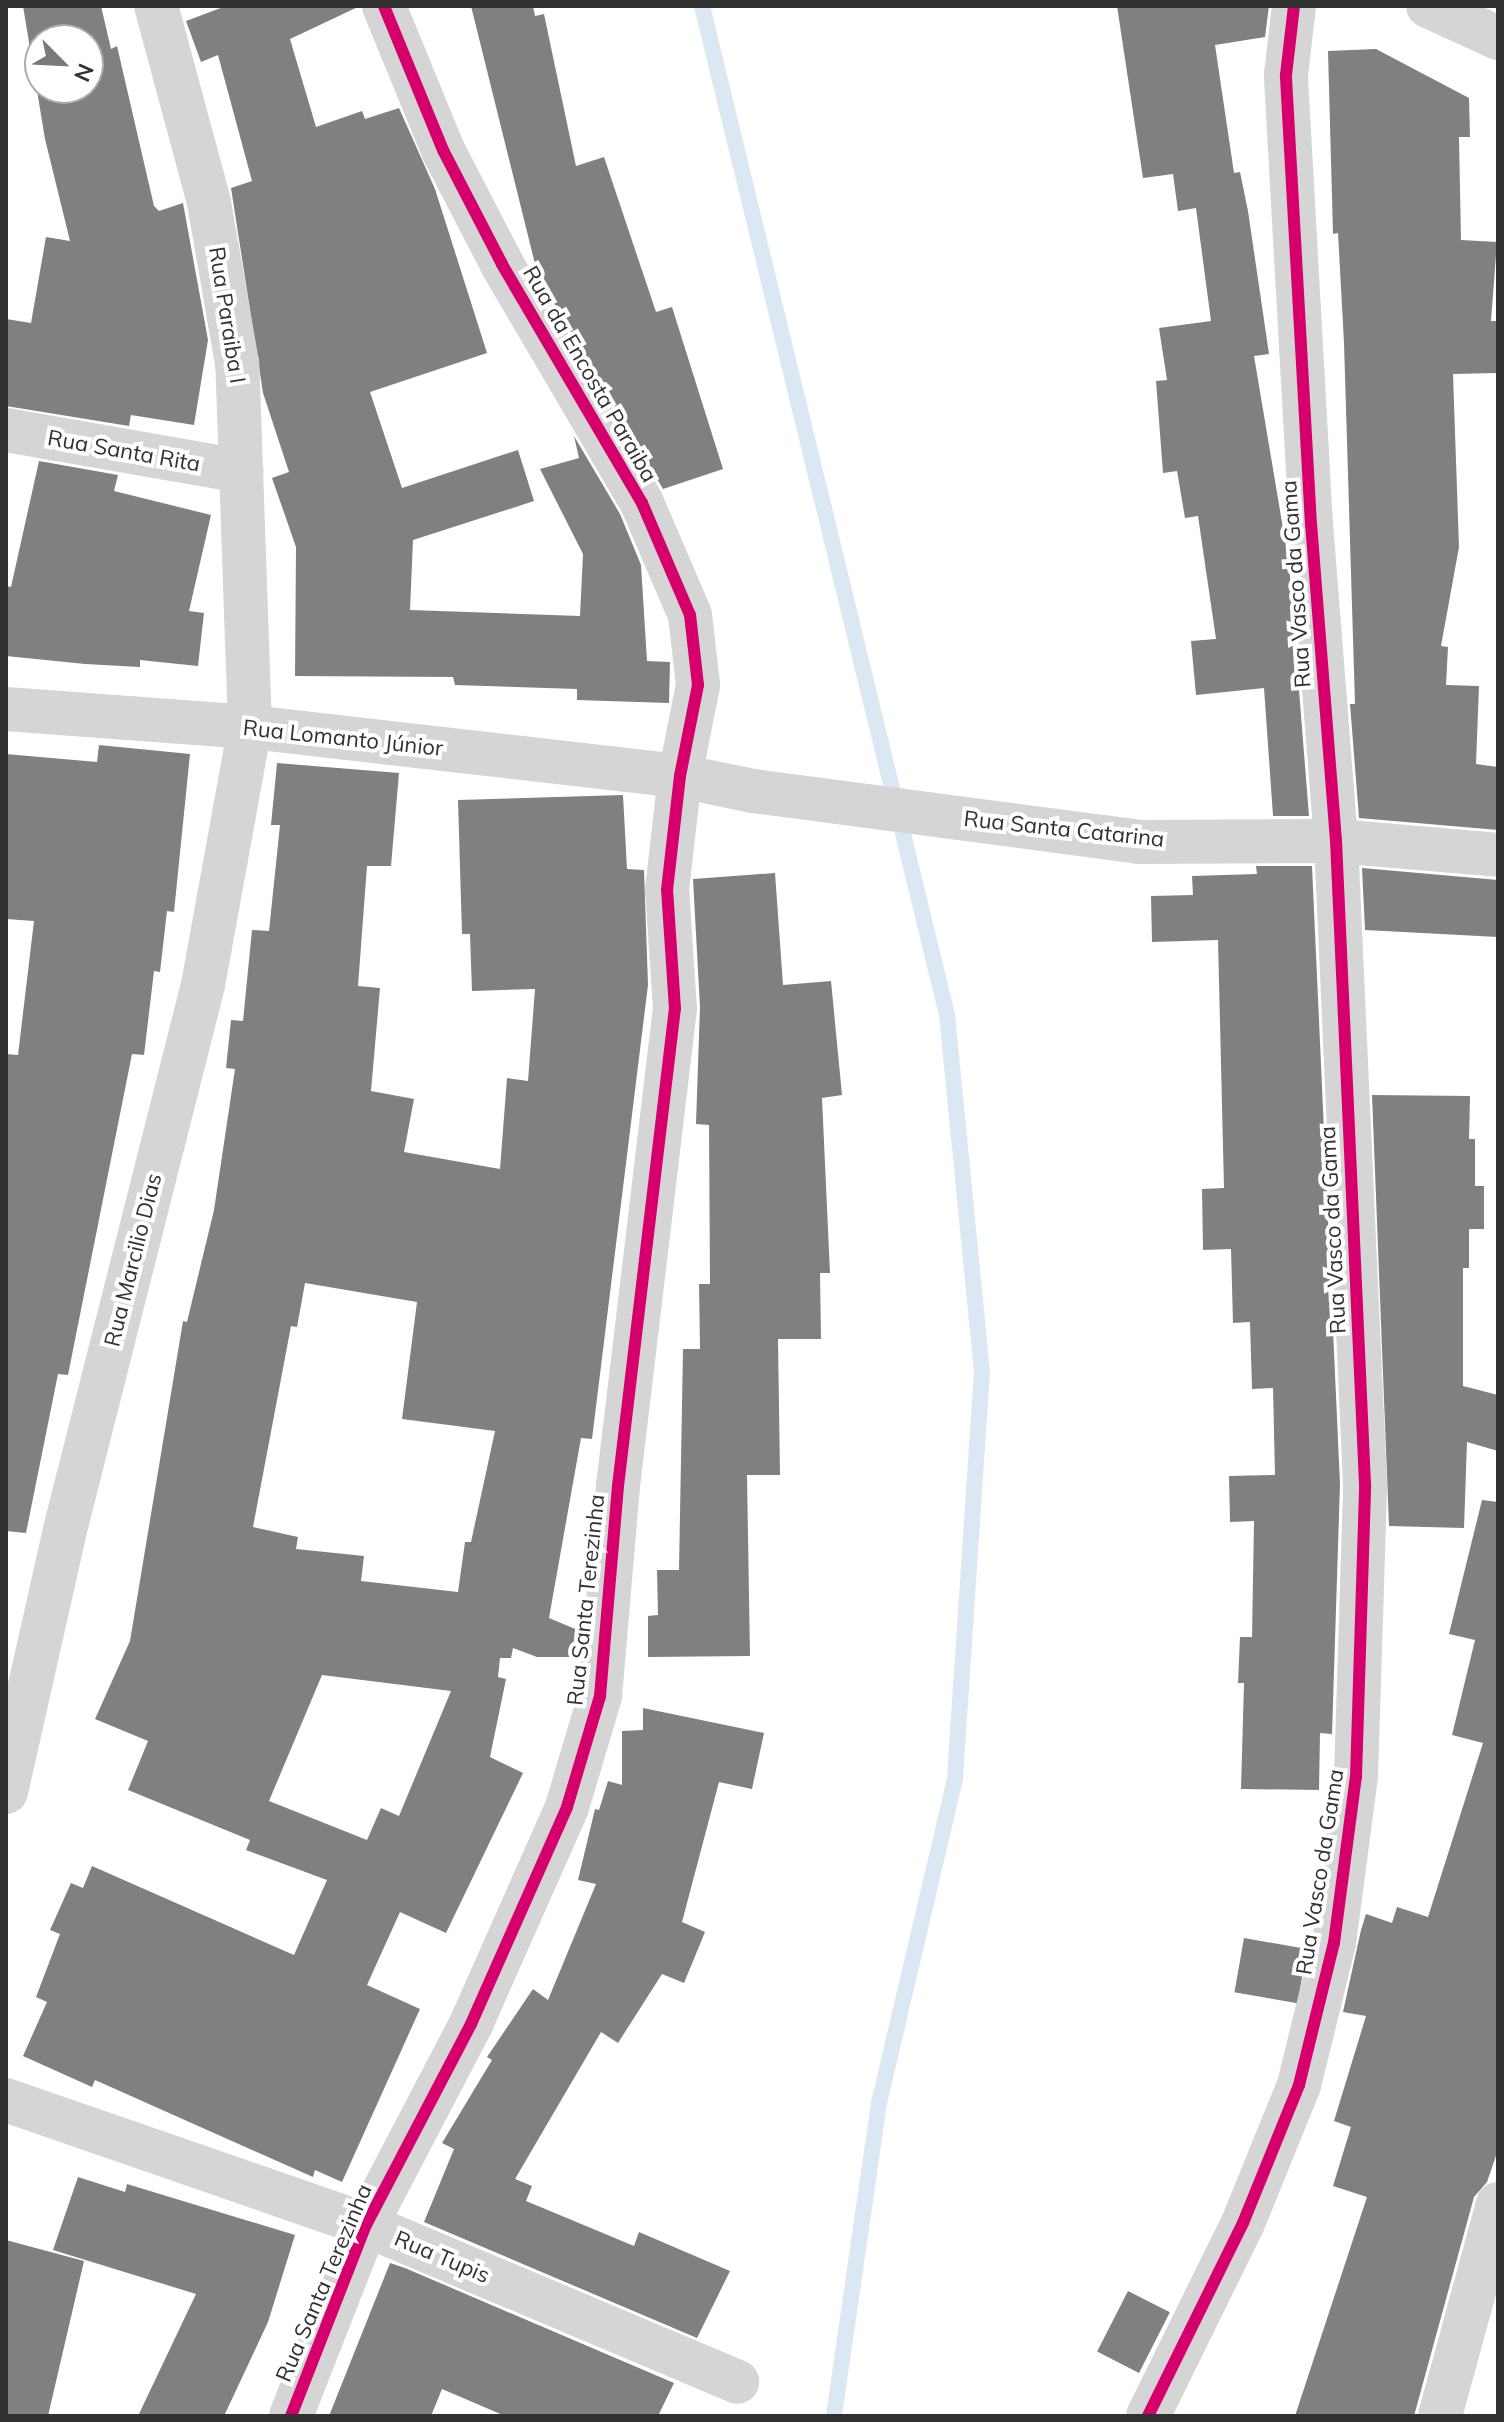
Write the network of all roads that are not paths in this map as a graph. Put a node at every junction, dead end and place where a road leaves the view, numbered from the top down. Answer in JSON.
{"nodes":[{"id":1,"x":156,"y":6,"type":"edge"},
{"id":2,"x":384,"y":6,"type":"edge"},
{"id":3,"x":1294,"y":6,"type":"edge"},
{"id":4,"x":1428,"y":6,"type":"edge"},
{"id":5,"x":1498,"y":38,"type":"edge"},
{"id":6,"x":6,"y":430,"type":"edge"},
{"id":7,"x":241,"y":471,"type":"junction"},
{"id":8,"x":6,"y":709,"type":"edge"},
{"id":9,"x":250,"y":727,"type":"junction"},
{"id":10,"x":680,"y":776,"type":"junction"},
{"id":11,"x":1336,"y":841,"type":"junction"},
{"id":12,"x":1498,"y":855,"type":"edge"},
{"id":13,"x":6,"y":1792,"type":"edge"},
{"id":14,"x":6,"y":2100,"type":"edge"},
{"id":15,"x":1498,"y":2204,"type":"edge"},
{"id":16,"x":366,"y":2225,"type":"junction"},
{"id":17,"x":737,"y":2382,"type":"dead end"},
{"id":18,"x":291,"y":2416,"type":"edge"},
{"id":19,"x":1148,"y":2416,"type":"edge"},
{"id":20,"x":1440,"y":2416,"type":"edge"}],
"edges":[{"from":1,"to":7,"type":"street","name":"Rua Paraiba I"},
{"from":2,"to":10,"type":"street","name":"Rua da Encosta Paraiba"},
{"from":3,"to":11,"type":"street","name":"Rua Vasco da Gama"},
{"from":4,"to":5,"type":"street"},
{"from":6,"to":7,"type":"street","name":"Rua Santa Rita"},
{"from":7,"to":9,"type":"street","name":"Rua Paraiba I"},
{"from":8,"to":9,"type":"street","name":"Rua Lomanto Júnior"},
{"from":9,"to":10,"type":"street","name":"Rua Lomanto Júnior"},
{"from":9,"to":13,"type":"street","name":"Rua Marcilio Dias"},
{"from":10,"to":11,"type":"street","name":"Rua Santa Catarina"},
{"from":10,"to":16,"type":"street","name":"Rua Santa Terezinha"},
{"from":11,"to":12,"type":"street","name":"Rua Santa Catarina"},
{"from":11,"to":19,"type":"street","name":"Rua Vasco da Gama"},
{"from":14,"to":16,"type":"street","name":"Rua Tupis"},
{"from":15,"to":20,"type":"street"},
{"from":16,"to":17,"type":"street","name":"Rua Tupis"},
{"from":16,"to":18,"type":"street","name":"Rua Santa Terezinha"}]}
